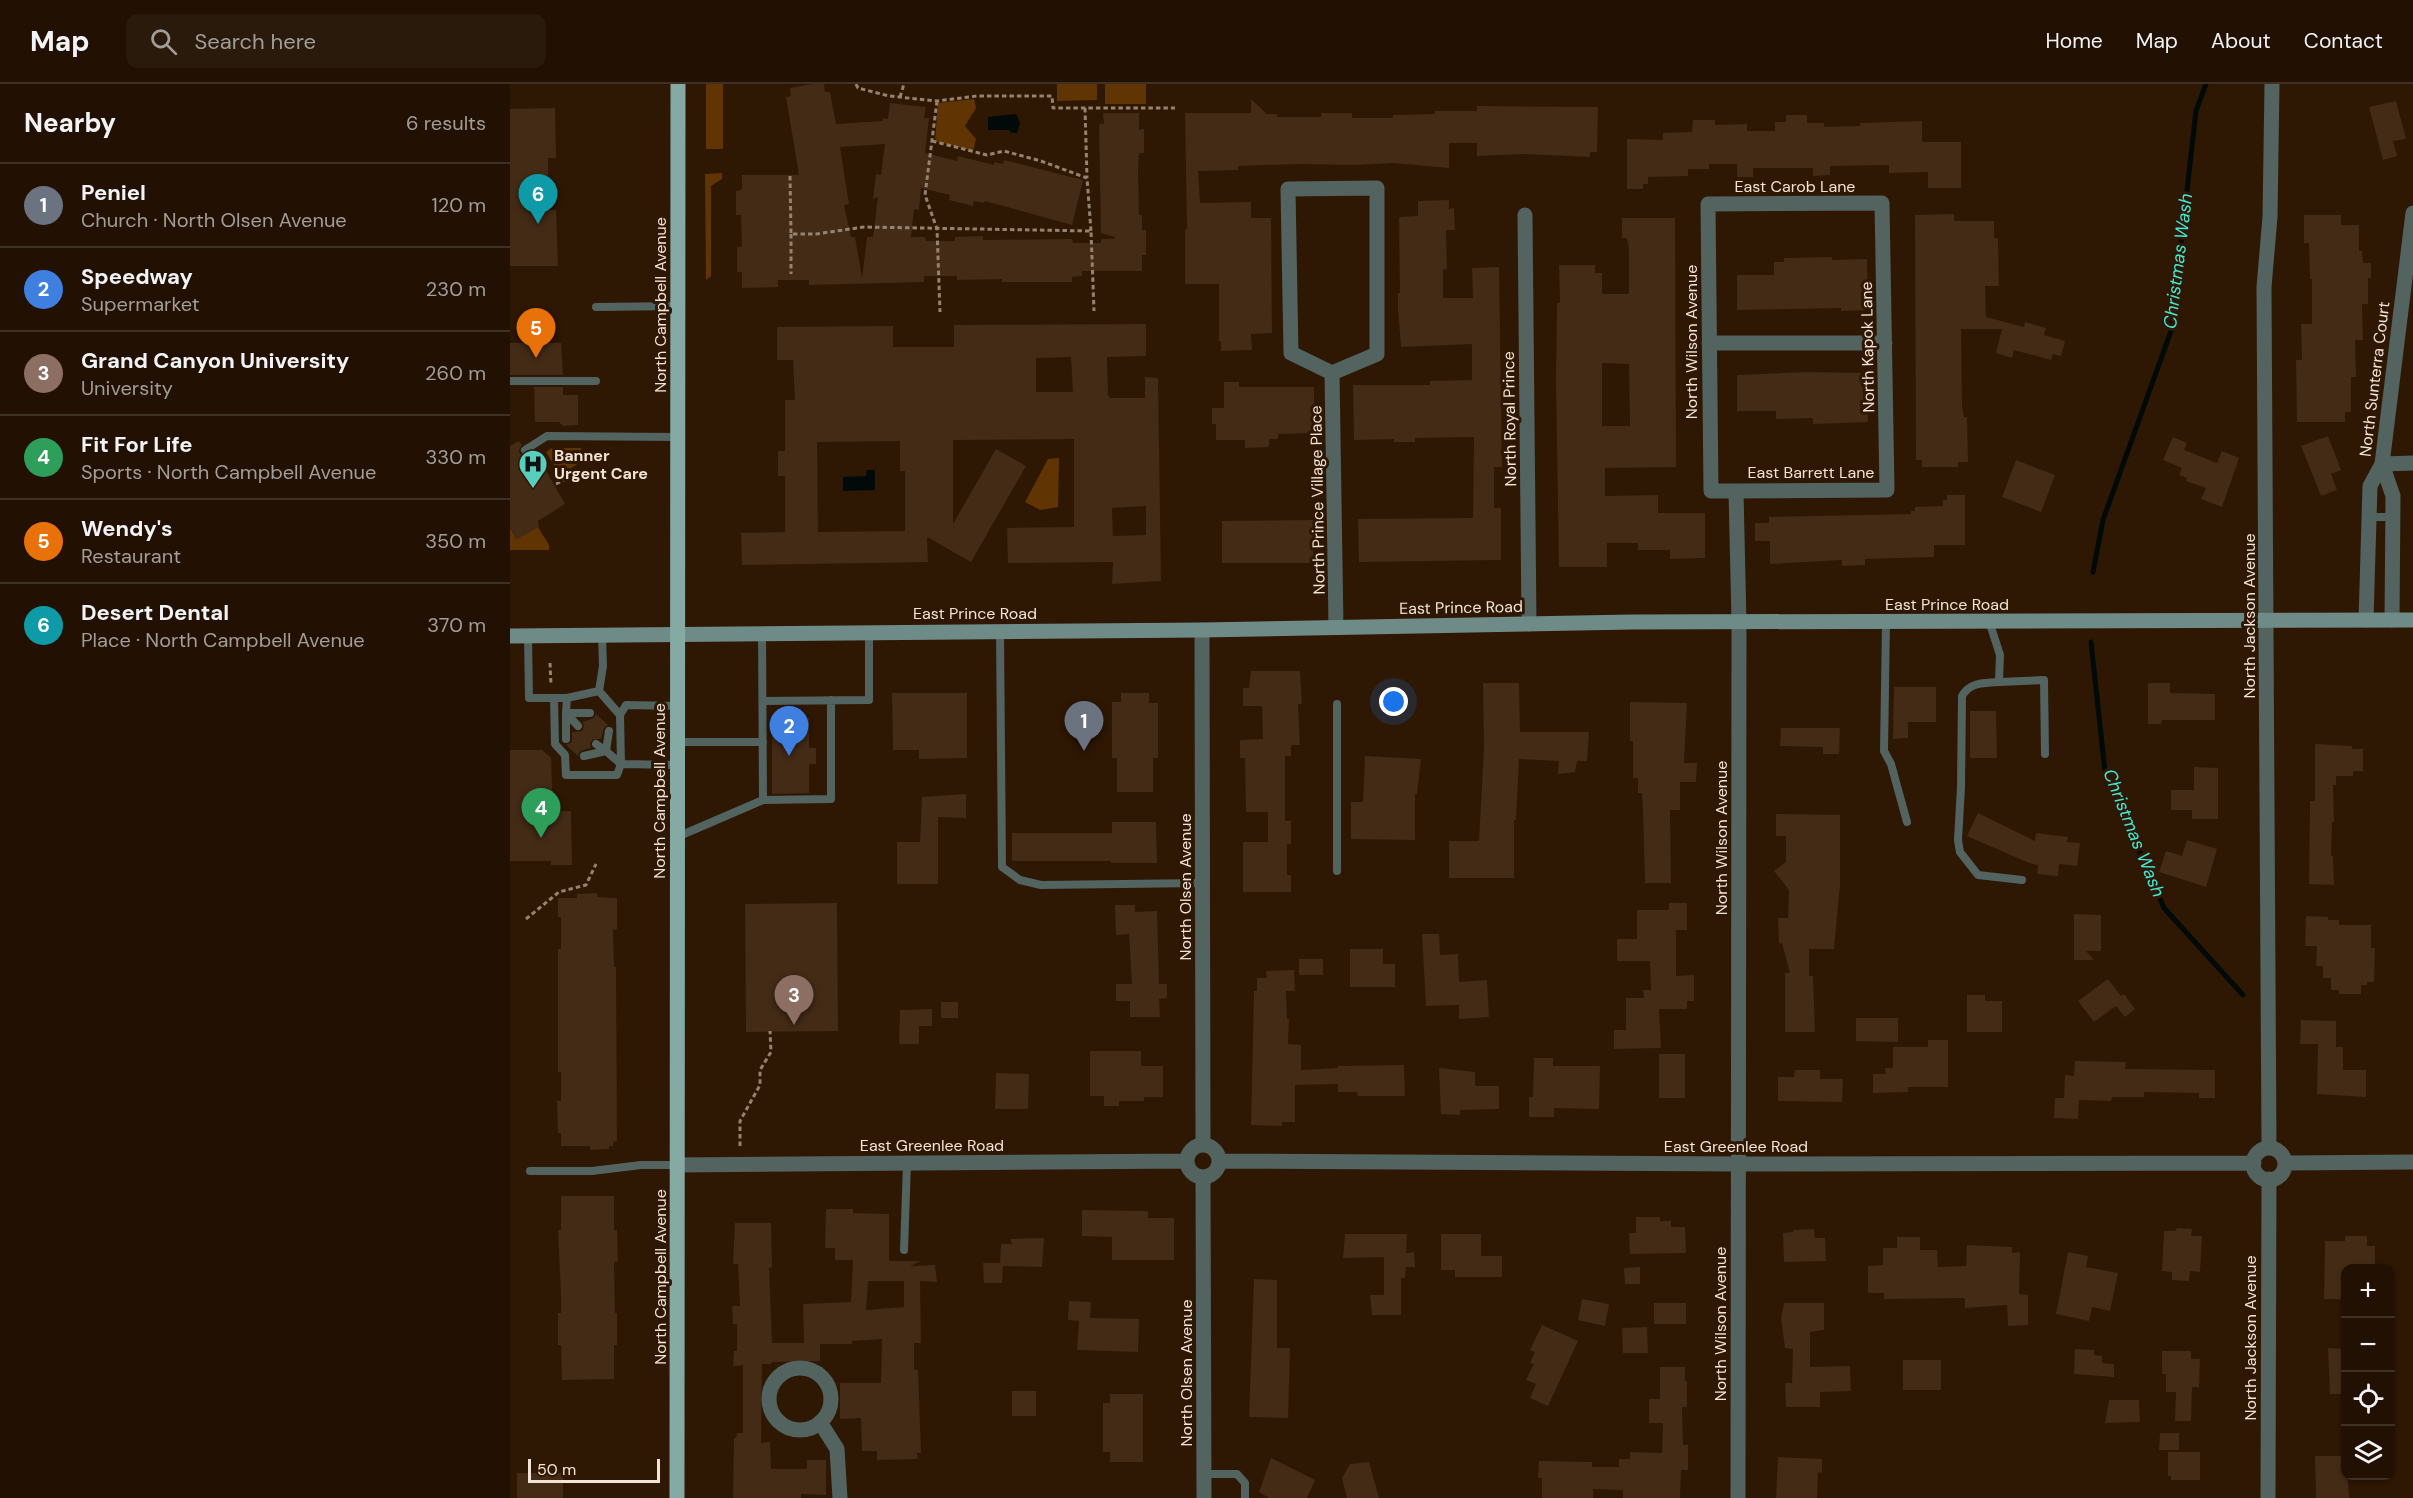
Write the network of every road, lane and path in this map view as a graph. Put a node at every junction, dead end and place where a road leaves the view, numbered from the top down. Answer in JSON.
{"nodes":[{"id":1,"x":678,"y":84,"type":"edge"},
{"id":2,"x":856,"y":84,"type":"edge"},
{"id":3,"x":904,"y":84,"type":"edge"},
{"id":4,"x":2272,"y":84,"type":"edge"},
{"id":5,"x":900,"y":97,"type":"junction"},
{"id":6,"x":937,"y":101,"type":"junction"},
{"id":7,"x":1085,"y":108,"type":"junction"},
{"id":8,"x":1175,"y":108,"type":"dead end"},
{"id":9,"x":932,"y":141,"type":"junction"},
{"id":10,"x":790,"y":176,"type":"dead end"},
{"id":11,"x":1087,"y":178,"type":"junction"},
{"id":12,"x":1882,"y":203,"type":"joint"},
{"id":13,"x":1708,"y":204,"type":"joint"},
{"id":14,"x":2413,"y":213,"type":"edge"},
{"id":15,"x":1525,"y":215,"type":"dead end"},
{"id":16,"x":937,"y":229,"type":"junction"},
{"id":17,"x":1091,"y":231,"type":"junction"},
{"id":18,"x":791,"y":234,"type":"junction"},
{"id":19,"x":791,"y":274,"type":"dead end"},
{"id":20,"x":678,"y":306,"type":"junction"},
{"id":21,"x":596,"y":307,"type":"dead end"},
{"id":22,"x":1094,"y":311,"type":"dead end"},
{"id":23,"x":940,"y":312,"type":"dead end"},
{"id":24,"x":1709,"y":343,"type":"junction"},
{"id":25,"x":1885,"y":343,"type":"junction"},
{"id":26,"x":1332,"y":373,"type":"junction"},
{"id":27,"x":510,"y":381,"type":"edge"},
{"id":28,"x":596,"y":381,"type":"dead end"},
{"id":29,"x":678,"y":437,"type":"junction"},
{"id":30,"x":525,"y":450,"type":"dead end"},
{"id":31,"x":2413,"y":463,"type":"edge"},
{"id":32,"x":2382,"y":464,"type":"junction"},
{"id":33,"x":564,"y":480,"type":"dead end"},
{"id":34,"x":556,"y":484,"type":"dead end"},
{"id":35,"x":1736,"y":490,"type":"junction"},
{"id":36,"x":1887,"y":490,"type":"joint"},
{"id":37,"x":2369,"y":517,"type":"junction"},
{"id":38,"x":2393,"y":517,"type":"junction"},
{"id":39,"x":2366,"y":620,"type":"junction"},
{"id":40,"x":2392,"y":620,"type":"junction"},
{"id":41,"x":2413,"y":620,"type":"edge"},
{"id":42,"x":1989,"y":621,"type":"junction"},
{"id":43,"x":2268,"y":621,"type":"junction"},
{"id":44,"x":1739,"y":622,"type":"junction"},
{"id":45,"x":1886,"y":622,"type":"junction"},
{"id":46,"x":1529,"y":624,"type":"junction"},
{"id":47,"x":1336,"y":627,"type":"junction"},
{"id":48,"x":1202,"y":630,"type":"junction"},
{"id":49,"x":1000,"y":631,"type":"junction"},
{"id":50,"x":869,"y":632,"type":"junction"},
{"id":51,"x":762,"y":633,"type":"junction"},
{"id":52,"x":677,"y":634,"type":"junction"},
{"id":53,"x":602,"y":635,"type":"junction"},
{"id":54,"x":510,"y":636,"type":"edge"},
{"id":55,"x":528,"y":636,"type":"junction"},
{"id":56,"x":1999,"y":682,"type":"junction"},
{"id":57,"x":599,"y":691,"type":"junction"},
{"id":58,"x":554,"y":698,"type":"junction"},
{"id":59,"x":567,"y":698,"type":"junction"},
{"id":60,"x":831,"y":700,"type":"junction"},
{"id":61,"x":762,"y":701,"type":"junction"},
{"id":62,"x":1337,"y":704,"type":"dead end"},
{"id":63,"x":677,"y":706,"type":"junction"},
{"id":64,"x":566,"y":713,"type":"junction"},
{"id":65,"x":590,"y":713,"type":"dead end"},
{"id":66,"x":620,"y":715,"type":"junction"},
{"id":67,"x":578,"y":726,"type":"dead end"},
{"id":68,"x":609,"y":731,"type":"dead end"},
{"id":69,"x":566,"y":739,"type":"dead end"},
{"id":70,"x":677,"y":742,"type":"junction"},
{"id":71,"x":762,"y":742,"type":"junction"},
{"id":72,"x":596,"y":744,"type":"dead end"},
{"id":73,"x":606,"y":751,"type":"junction"},
{"id":74,"x":2045,"y":754,"type":"dead end"},
{"id":75,"x":584,"y":756,"type":"dead end"},
{"id":76,"x":621,"y":764,"type":"junction"},
{"id":77,"x":677,"y":765,"type":"junction"},
{"id":78,"x":762,"y":800,"type":"junction"},
{"id":79,"x":1907,"y":822,"type":"dead end"},
{"id":80,"x":677,"y":837,"type":"junction"},
{"id":81,"x":596,"y":864,"type":"dead end"},
{"id":82,"x":1337,"y":871,"type":"dead end"},
{"id":83,"x":2022,"y":880,"type":"dead end"},
{"id":84,"x":1203,"y":883,"type":"junction"},
{"id":85,"x":526,"y":919,"type":"dead end"},
{"id":86,"x":770,"y":1031,"type":"dead end"},
{"id":87,"x":1203,"y":1145,"type":"junction"},
{"id":88,"x":740,"y":1146,"type":"dead end"},
{"id":89,"x":2269,"y":1148,"type":"junction"},
{"id":90,"x":1187,"y":1161,"type":"junction"},
{"id":91,"x":1219,"y":1161,"type":"junction"},
{"id":92,"x":2413,"y":1162,"type":"edge"},
{"id":93,"x":907,"y":1163,"type":"junction"},
{"id":94,"x":2254,"y":1163,"type":"junction"},
{"id":95,"x":2285,"y":1163,"type":"junction"},
{"id":96,"x":1738,"y":1164,"type":"junction"},
{"id":97,"x":677,"y":1165,"type":"junction"},
{"id":98,"x":530,"y":1171,"type":"dead end"},
{"id":99,"x":1203,"y":1177,"type":"junction"},
{"id":100,"x":2269,"y":1179,"type":"junction"},
{"id":101,"x":904,"y":1250,"type":"dead end"},
{"id":102,"x":820,"y":1422,"type":"junction"},
{"id":103,"x":1204,"y":1474,"type":"junction"},
{"id":104,"x":677,"y":1498,"type":"edge"},
{"id":105,"x":840,"y":1498,"type":"edge"},
{"id":106,"x":1204,"y":1498,"type":"edge"},
{"id":107,"x":1245,"y":1498,"type":"edge"},
{"id":108,"x":1738,"y":1498,"type":"edge"},
{"id":109,"x":2268,"y":1498,"type":"edge"}],
"edges":[{"from":1,"to":20,"type":"main road","name":"North Campbell Avenue"},
{"from":2,"to":5,"type":"path"},
{"from":3,"to":5,"type":"path"},
{"from":4,"to":43,"type":"street","name":"North Jackson Avenue"},
{"from":5,"to":6,"type":"path"},
{"from":6,"to":7,"type":"path"},
{"from":6,"to":9,"type":"path"},
{"from":7,"to":8,"type":"path"},
{"from":7,"to":11,"type":"path"},
{"from":9,"to":11,"type":"path"},
{"from":9,"to":16,"type":"path"},
{"from":10,"to":18,"type":"path"},
{"from":11,"to":17,"type":"path"},
{"from":12,"to":13,"type":"street","name":"East Carob Lane"},
{"from":12,"to":25,"type":"street","name":"North Kapok Lane"},
{"from":13,"to":24,"type":"street","name":"North Wilson Avenue"},
{"from":14,"to":32,"type":"street","name":"North Sunterra Court"},
{"from":15,"to":46,"type":"street","name":"North Royal Prince"},
{"from":16,"to":17,"type":"path"},
{"from":16,"to":18,"type":"path"},
{"from":16,"to":23,"type":"path"},
{"from":17,"to":22,"type":"path"},
{"from":18,"to":19,"type":"path"},
{"from":20,"to":21,"type":"lane"},
{"from":20,"to":29,"type":"main road","name":"North Campbell Avenue"},
{"from":24,"to":25,"type":"street"},
{"from":24,"to":35,"type":"street","name":"North Wilson Avenue"},
{"from":25,"to":36,"type":"street","name":"North Kapok Lane"},
{"from":26,"to":26,"type":"street"},
{"from":26,"to":47,"type":"street","name":"North Prince Village Place"},
{"from":27,"to":28,"type":"lane"},
{"from":29,"to":30,"type":"lane"},
{"from":29,"to":52,"type":"main road","name":"North Campbell Avenue"},
{"from":31,"to":32,"type":"street"},
{"from":32,"to":37,"type":"street","name":"North Sunterra Court"},
{"from":32,"to":38,"type":"street"},
{"from":33,"to":34,"type":"path"},
{"from":35,"to":36,"type":"street","name":"East Barrett Lane"},
{"from":35,"to":44,"type":"street","name":"North Wilson Avenue"},
{"from":37,"to":38,"type":"lane"},
{"from":37,"to":39,"type":"street","name":"North Sunterra Court"},
{"from":38,"to":40,"type":"street"},
{"from":39,"to":40,"type":"main road","name":"East Prince Road"},
{"from":39,"to":43,"type":"main road","name":"East Prince Road"},
{"from":40,"to":41,"type":"main road","name":"East Prince Road"},
{"from":42,"to":43,"type":"main road","name":"East Prince Road"},
{"from":42,"to":45,"type":"main road","name":"East Prince Road"},
{"from":42,"to":56,"type":"lane"},
{"from":43,"to":89,"type":"street","name":"North Jackson Avenue"},
{"from":44,"to":45,"type":"main road","name":"East Prince Road"},
{"from":44,"to":46,"type":"main road","name":"East Prince Road"},
{"from":44,"to":96,"type":"street","name":"North Wilson Avenue"},
{"from":45,"to":79,"type":"lane"},
{"from":46,"to":47,"type":"main road","name":"East Prince Road"},
{"from":47,"to":48,"type":"main road","name":"East Prince Road"},
{"from":48,"to":49,"type":"main road","name":"East Prince Road"},
{"from":48,"to":84,"type":"street","name":"North Olsen Avenue"},
{"from":49,"to":50,"type":"main road","name":"East Prince Road"},
{"from":49,"to":84,"type":"lane"},
{"from":50,"to":51,"type":"main road","name":"East Prince Road"},
{"from":50,"to":60,"type":"lane"},
{"from":51,"to":52,"type":"main road","name":"East Prince Road"},
{"from":51,"to":61,"type":"lane"},
{"from":52,"to":53,"type":"main road","name":"East Prince Road"},
{"from":52,"to":63,"type":"main road","name":"North Campbell Avenue"},
{"from":53,"to":55,"type":"main road","name":"East Prince Road"},
{"from":53,"to":57,"type":"lane"},
{"from":54,"to":55,"type":"main road","name":"East Prince Road"},
{"from":55,"to":58,"type":"lane"},
{"from":56,"to":74,"type":"lane"},
{"from":56,"to":83,"type":"lane"},
{"from":57,"to":59,"type":"lane"},
{"from":57,"to":66,"type":"lane"},
{"from":58,"to":59,"type":"lane"},
{"from":58,"to":76,"type":"lane"},
{"from":59,"to":64,"type":"lane"},
{"from":60,"to":61,"type":"lane"},
{"from":60,"to":78,"type":"lane"},
{"from":61,"to":71,"type":"lane"},
{"from":62,"to":82,"type":"lane"},
{"from":63,"to":66,"type":"lane"},
{"from":63,"to":70,"type":"main road","name":"North Campbell Avenue"},
{"from":64,"to":65,"type":"lane"},
{"from":64,"to":67,"type":"lane"},
{"from":64,"to":69,"type":"lane"},
{"from":66,"to":76,"type":"lane"},
{"from":68,"to":73,"type":"lane"},
{"from":70,"to":71,"type":"lane"},
{"from":70,"to":77,"type":"main road","name":"North Campbell Avenue"},
{"from":71,"to":78,"type":"lane"},
{"from":72,"to":73,"type":"lane"},
{"from":73,"to":75,"type":"lane"},
{"from":73,"to":76,"type":"lane"},
{"from":76,"to":77,"type":"lane"},
{"from":77,"to":80,"type":"main road","name":"North Campbell Avenue"},
{"from":78,"to":80,"type":"lane"},
{"from":80,"to":97,"type":"main road","name":"North Campbell Avenue"},
{"from":81,"to":85,"type":"path"},
{"from":84,"to":87,"type":"street","name":"North Olsen Avenue"},
{"from":86,"to":88,"type":"path"},
{"from":87,"to":90,"type":"street"},
{"from":87,"to":91,"type":"street"},
{"from":89,"to":94,"type":"street"},
{"from":89,"to":95,"type":"street"},
{"from":90,"to":93,"type":"street","name":"East Greenlee Road"},
{"from":90,"to":99,"type":"street"},
{"from":91,"to":96,"type":"street","name":"East Greenlee Road"},
{"from":91,"to":99,"type":"street"},
{"from":92,"to":95,"type":"street"},
{"from":93,"to":97,"type":"street","name":"East Greenlee Road"},
{"from":93,"to":101,"type":"lane"},
{"from":94,"to":96,"type":"street","name":"East Greenlee Road"},
{"from":94,"to":100,"type":"street"},
{"from":95,"to":100,"type":"street"},
{"from":96,"to":108,"type":"street","name":"North Wilson Avenue"},
{"from":97,"to":98,"type":"lane"},
{"from":97,"to":104,"type":"main road","name":"North Campbell Avenue"},
{"from":99,"to":103,"type":"street","name":"North Olsen Avenue"},
{"from":100,"to":109,"type":"street","name":"North Jackson Avenue"},
{"from":102,"to":102,"type":"street"},
{"from":102,"to":105,"type":"street"},
{"from":103,"to":106,"type":"street","name":"North Olsen Avenue"},
{"from":103,"to":107,"type":"lane"}]}
